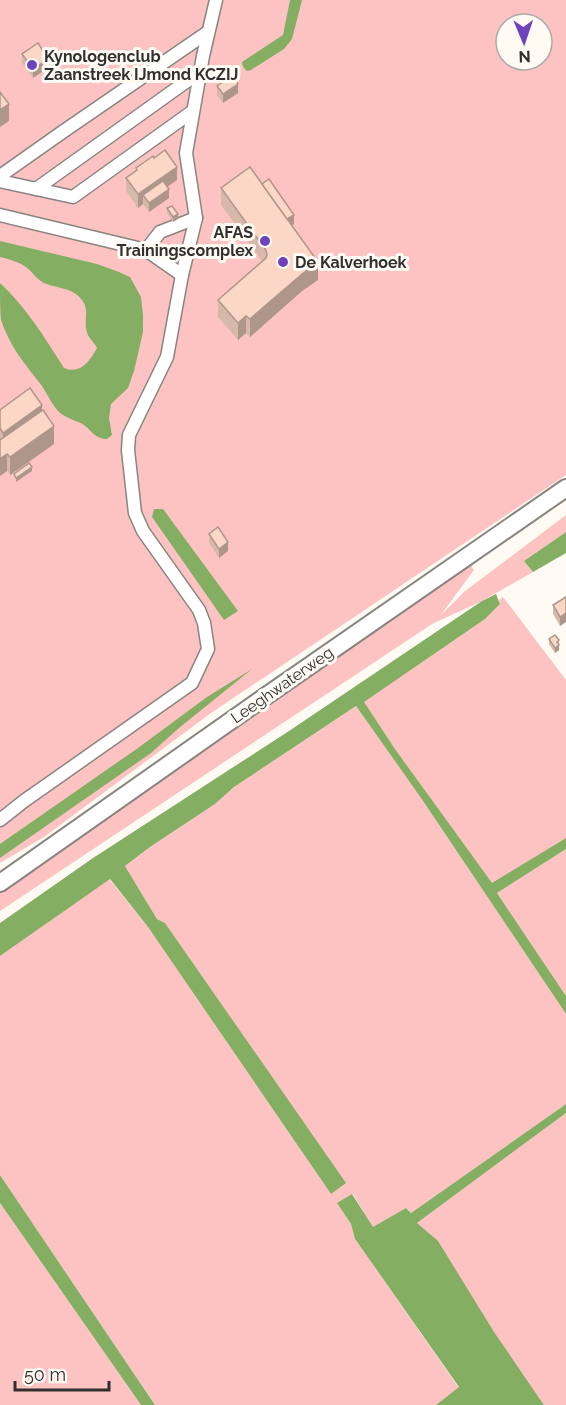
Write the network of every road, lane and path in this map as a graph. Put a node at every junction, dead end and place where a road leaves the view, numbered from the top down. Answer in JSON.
{"nodes":[{"id":1,"x":216,"y":0,"type":"edge"},
{"id":2,"x":208,"y":33,"type":"junction"},
{"id":3,"x":201,"y":71,"type":"junction"},
{"id":4,"x":193,"y":111,"type":"junction"},
{"id":5,"x":0,"y":178,"type":"edge"},
{"id":6,"x":36,"y":189,"type":"junction"},
{"id":7,"x":0,"y":215,"type":"edge"},
{"id":8,"x":196,"y":218,"type":"junction"},
{"id":9,"x":146,"y":250,"type":"junction"},
{"id":10,"x":182,"y":275,"type":"junction"},
{"id":11,"x":566,"y":488,"type":"edge"},
{"id":12,"x":0,"y":820,"type":"edge"},
{"id":13,"x":0,"y":883,"type":"edge"}],
"edges":[{"from":1,"to":2,"type":"lane"},
{"from":2,"to":3,"type":"lane"},
{"from":2,"to":5,"type":"lane"},
{"from":3,"to":4,"type":"lane"},
{"from":3,"to":6,"type":"lane"},
{"from":4,"to":6,"type":"lane"},
{"from":4,"to":8,"type":"lane"},
{"from":5,"to":6,"type":"lane"},
{"from":7,"to":9,"type":"lane"},
{"from":8,"to":9,"type":"lane"},
{"from":8,"to":10,"type":"lane"},
{"from":9,"to":10,"type":"lane"},
{"from":10,"to":12,"type":"lane"},
{"from":11,"to":13,"type":"main road","name":"Leeghwaterweg"}]}
